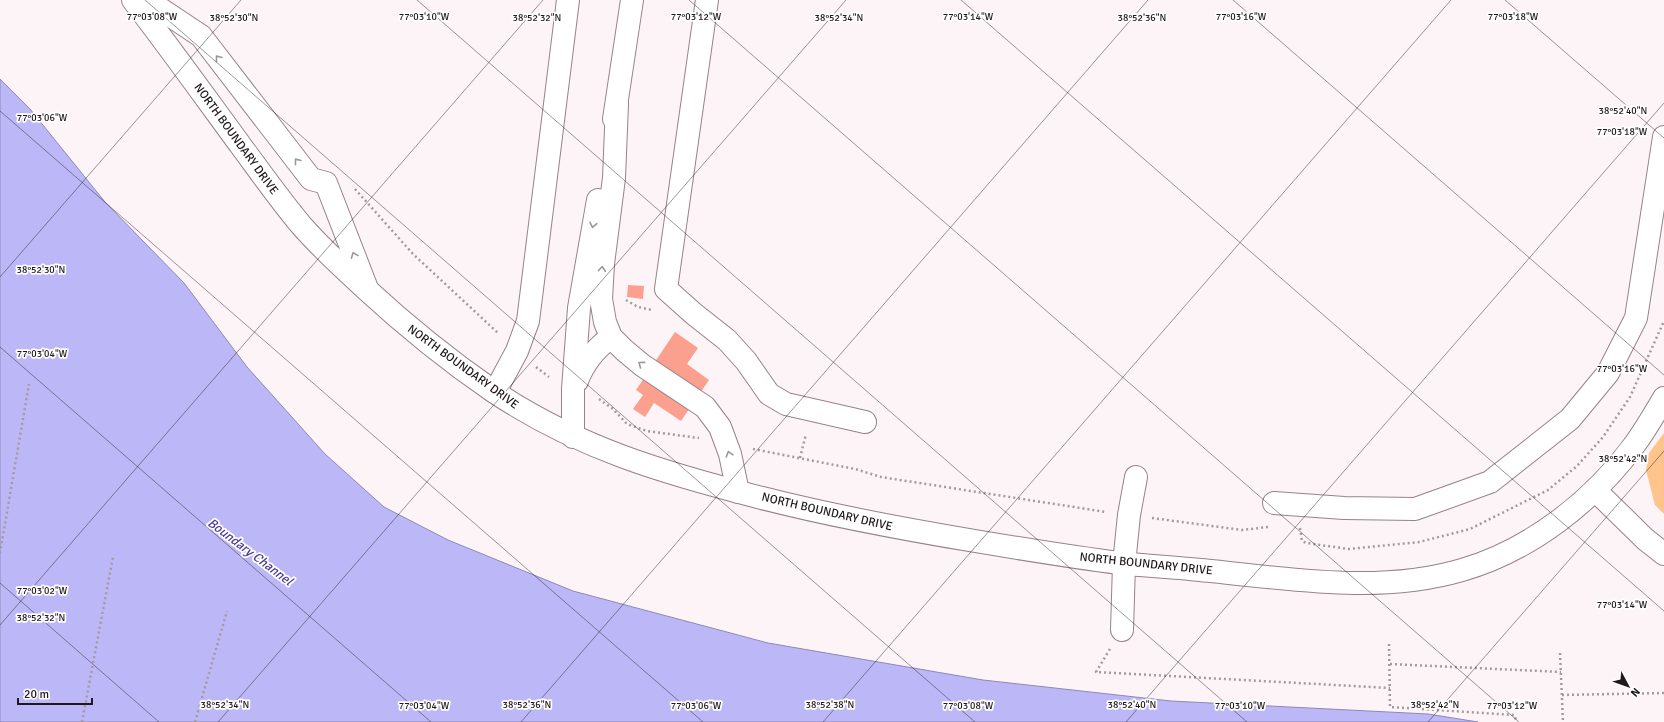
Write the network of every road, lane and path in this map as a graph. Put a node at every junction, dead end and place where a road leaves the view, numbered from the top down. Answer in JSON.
{"nodes":[{"id":1,"x":133,"y":0,"type":"edge"},
{"id":2,"x":147,"y":0,"type":"edge"},
{"id":3,"x":568,"y":0,"type":"edge"},
{"id":4,"x":632,"y":0,"type":"edge"},
{"id":5,"x":707,"y":0,"type":"edge"},
{"id":6,"x":617,"y":104,"type":"junction"},
{"id":7,"x":1664,"y":137,"type":"edge"},
{"id":8,"x":352,"y":186,"type":"dead end"},
{"id":9,"x":368,"y":291,"type":"junction"},
{"id":10,"x":611,"y":337,"type":"junction"},
{"id":11,"x":517,"y":351,"type":"junction"},
{"id":12,"x":552,"y":380,"type":"dead end"},
{"id":13,"x":29,"y":384,"type":"dead end"},
{"id":14,"x":573,"y":389,"type":"junction"},
{"id":15,"x":495,"y":392,"type":"junction"},
{"id":16,"x":1664,"y":398,"type":"edge"},
{"id":17,"x":599,"y":399,"type":"dead end"},
{"id":18,"x":865,"y":422,"type":"dead end"},
{"id":19,"x":573,"y":437,"type":"junction"},
{"id":20,"x":726,"y":444,"type":"junction"},
{"id":21,"x":1136,"y":477,"type":"dead end"},
{"id":22,"x":1595,"y":490,"type":"junction"},
{"id":23,"x":738,"y":492,"type":"junction"},
{"id":24,"x":1274,"y":503,"type":"dead end"},
{"id":25,"x":1129,"y":515,"type":"junction"},
{"id":26,"x":0,"y":553,"type":"edge"},
{"id":27,"x":1664,"y":554,"type":"edge"},
{"id":28,"x":113,"y":557,"type":"dead end"},
{"id":29,"x":1124,"y":564,"type":"junction"},
{"id":30,"x":227,"y":611,"type":"dead end"},
{"id":31,"x":1122,"y":630,"type":"dead end"},
{"id":32,"x":1389,"y":644,"type":"dead end"},
{"id":33,"x":1560,"y":653,"type":"dead end"},
{"id":34,"x":1390,"y":664,"type":"junction"},
{"id":35,"x":1096,"y":672,"type":"dead end"},
{"id":36,"x":1561,"y":672,"type":"junction"},
{"id":37,"x":1390,"y":688,"type":"junction"},
{"id":38,"x":1664,"y":693,"type":"edge"},
{"id":39,"x":1562,"y":696,"type":"junction"},
{"id":40,"x":82,"y":722,"type":"edge"},
{"id":41,"x":195,"y":722,"type":"edge"},
{"id":42,"x":1517,"y":722,"type":"edge"},
{"id":43,"x":1563,"y":722,"type":"edge"}],
"edges":[{"from":1,"to":9,"type":"street","name":"NORTH BOUNDARY DRIVE"},
{"from":9,"to":2,"type":"street","one_way":true},
{"from":3,"to":11,"type":"street"},
{"from":4,"to":6,"type":"street"},
{"from":5,"to":18,"type":"street"},
{"from":10,"to":6,"type":"street","one_way":true},
{"from":6,"to":14,"type":"street","one_way":true},
{"from":7,"to":24,"type":"street"},
{"from":8,"to":11,"type":"path"},
{"from":9,"to":15,"type":"street","name":"NORTH BOUNDARY DRIVE"},
{"from":10,"to":14,"type":"street"},
{"from":20,"to":10,"type":"street","one_way":true},
{"from":11,"to":12,"type":"path"},
{"from":11,"to":15,"type":"street"},
{"from":13,"to":26,"type":"path"},
{"from":14,"to":19,"type":"street"},
{"from":15,"to":19,"type":"street","name":"NORTH BOUNDARY DRIVE"},
{"from":16,"to":22,"type":"street","name":"NORTH BOUNDARY DRIVE"},
{"from":17,"to":20,"type":"path"},
{"from":19,"to":23,"type":"street","name":"NORTH BOUNDARY DRIVE"},
{"from":23,"to":20,"type":"street","one_way":true},
{"from":20,"to":25,"type":"path"},
{"from":21,"to":25,"type":"street"},
{"from":22,"to":27,"type":"street"},
{"from":22,"to":29,"type":"street","name":"NORTH BOUNDARY DRIVE"},
{"from":23,"to":29,"type":"street","name":"NORTH BOUNDARY DRIVE"},
{"from":25,"to":29,"type":"street"},
{"from":28,"to":40,"type":"path"},
{"from":29,"to":31,"type":"street"},
{"from":30,"to":41,"type":"path"},
{"from":32,"to":34,"type":"path"},
{"from":33,"to":36,"type":"path"},
{"from":34,"to":36,"type":"path"},
{"from":34,"to":37,"type":"path"},
{"from":35,"to":37,"type":"path"},
{"from":36,"to":39,"type":"path"},
{"from":37,"to":42,"type":"path"},
{"from":38,"to":39,"type":"path"},
{"from":39,"to":43,"type":"path"}]}
